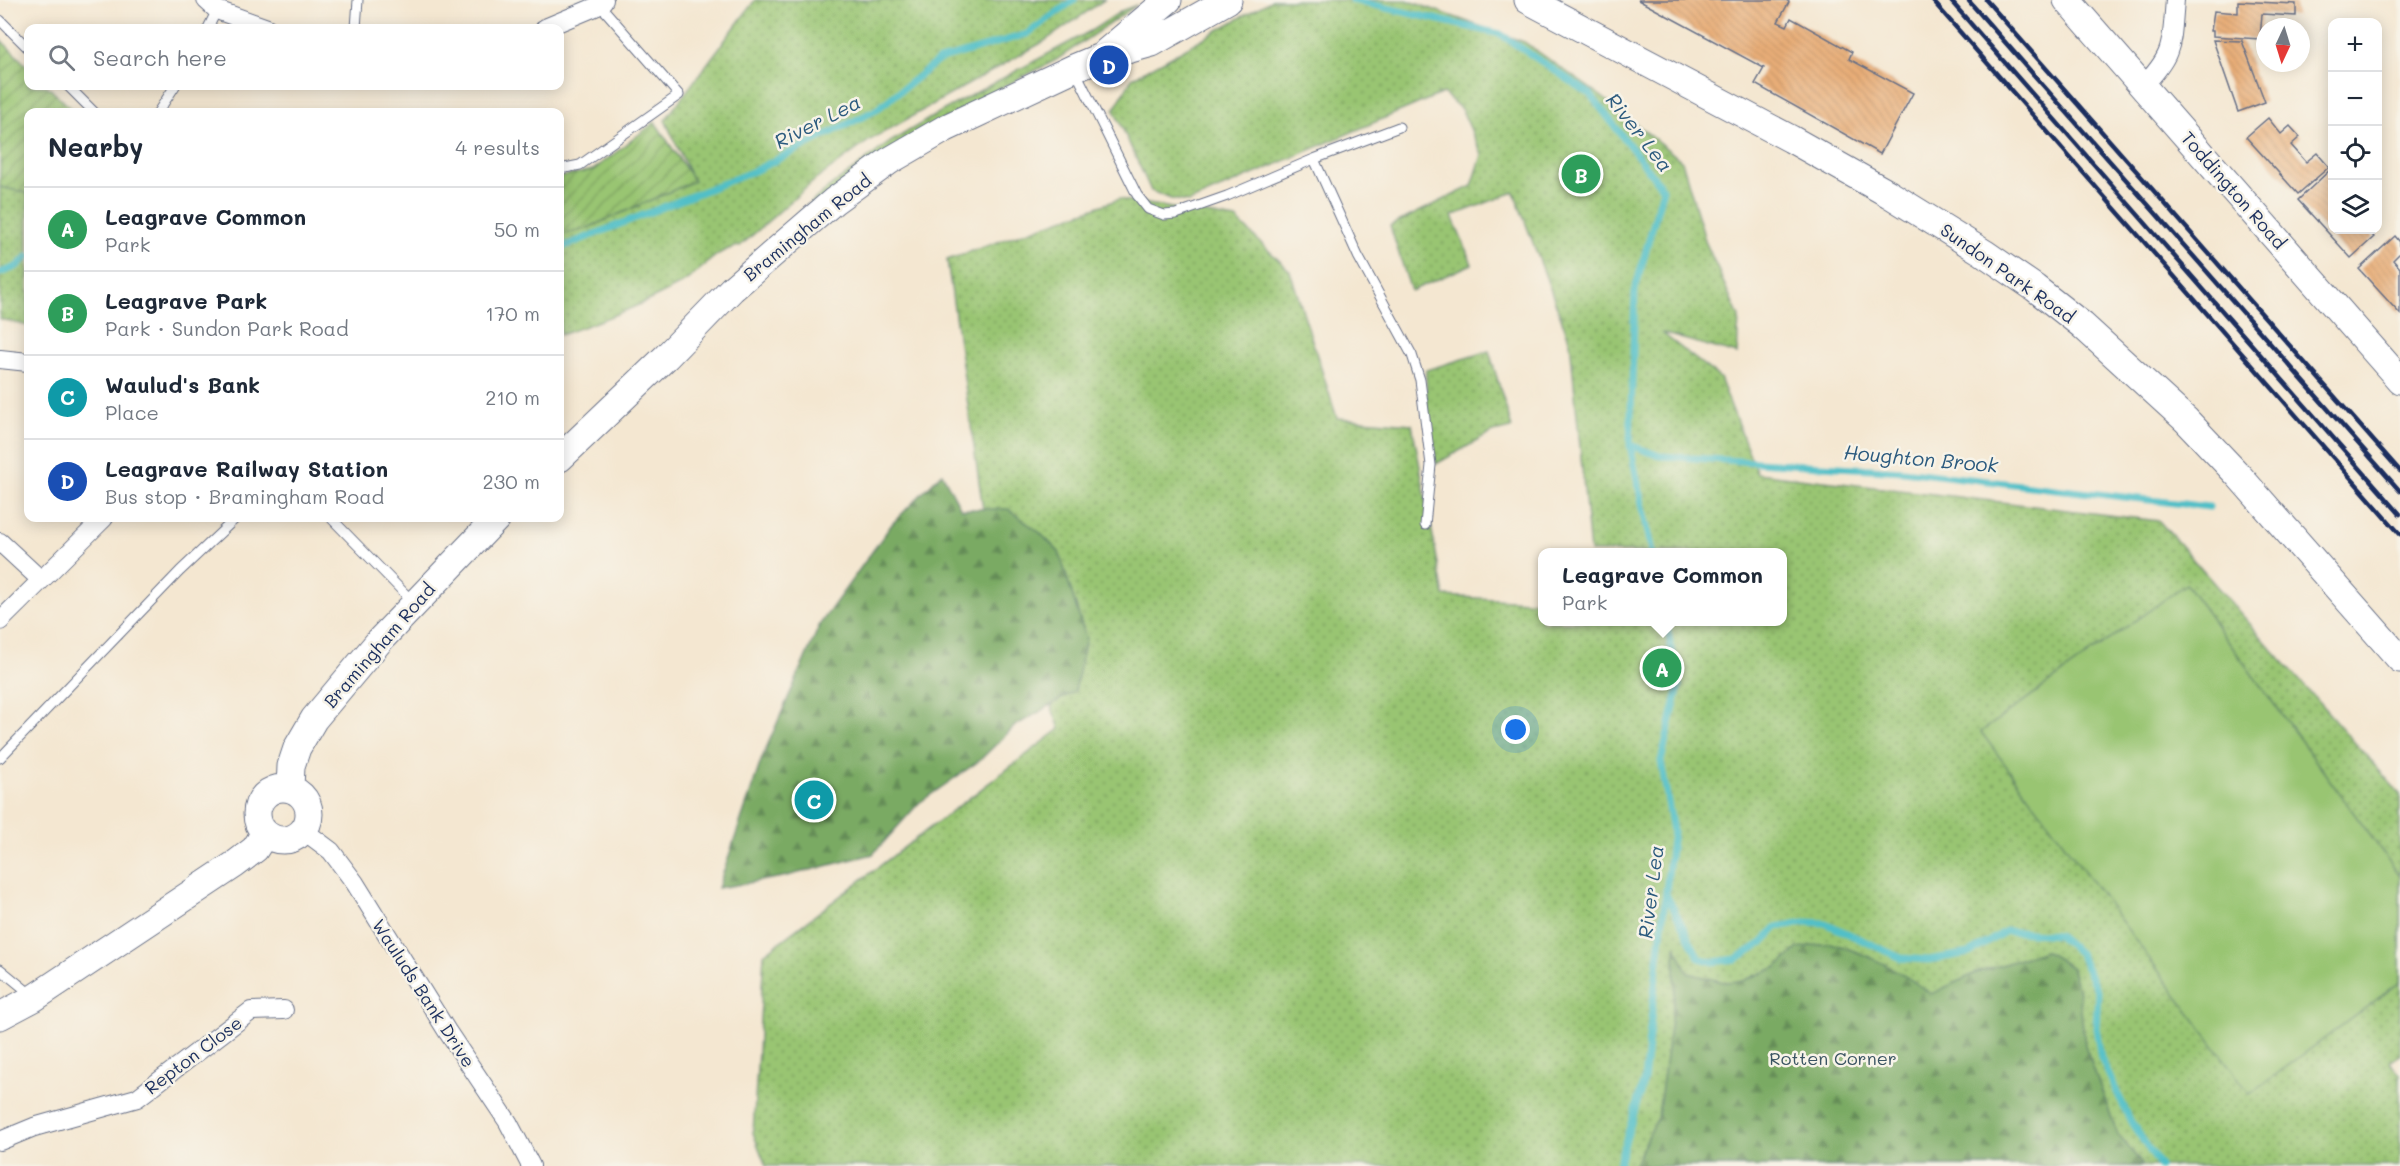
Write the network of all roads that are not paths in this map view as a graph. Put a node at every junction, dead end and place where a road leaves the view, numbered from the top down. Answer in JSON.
{"nodes":[{"id":1,"x":358,"y":0,"type":"edge"},
{"id":2,"x":1168,"y":0,"type":"edge"},
{"id":3,"x":1228,"y":0,"type":"edge"},
{"id":4,"x":1528,"y":0,"type":"edge"},
{"id":5,"x":2067,"y":0,"type":"edge"},
{"id":6,"x":2175,"y":0,"type":"edge"},
{"id":7,"x":602,"y":3,"type":"edge"},
{"id":8,"x":212,"y":5,"type":"edge"},
{"id":9,"x":0,"y":20,"type":"edge"},
{"id":10,"x":209,"y":24,"type":"edge"},
{"id":11,"x":257,"y":24,"type":"edge"},
{"id":12,"x":356,"y":24,"type":"edge"},
{"id":13,"x":554,"y":24,"type":"edge"},
{"id":14,"x":24,"y":44,"type":"edge"},
{"id":15,"x":1086,"y":63,"type":"junction"},
{"id":16,"x":2143,"y":86,"type":"junction"},
{"id":17,"x":72,"y":90,"type":"edge"},
{"id":18,"x":172,"y":90,"type":"edge"},
{"id":19,"x":90,"y":108,"type":"edge"},
{"id":20,"x":161,"y":108,"type":"edge"},
{"id":21,"x":1399,"y":127,"type":"dead end"},
{"id":22,"x":1314,"y":159,"type":"junction"},
{"id":23,"x":564,"y":168,"type":"edge"},
{"id":24,"x":0,"y":359,"type":"edge"},
{"id":25,"x":24,"y":362,"type":"edge"},
{"id":26,"x":2400,"y":380,"type":"edge"},
{"id":27,"x":564,"y":454,"type":"edge"},
{"id":28,"x":100,"y":522,"type":"edge"},
{"id":29,"x":232,"y":522,"type":"edge"},
{"id":30,"x":335,"y":522,"type":"edge"},
{"id":31,"x":493,"y":522,"type":"edge"},
{"id":32,"x":1425,"y":525,"type":"dead end"},
{"id":33,"x":0,"y":542,"type":"edge"},
{"id":34,"x":41,"y":580,"type":"junction"},
{"id":35,"x":415,"y":603,"type":"junction"},
{"id":36,"x":0,"y":621,"type":"edge"},
{"id":37,"x":2400,"y":659,"type":"edge"},
{"id":38,"x":0,"y":758,"type":"edge"},
{"id":39,"x":290,"y":789,"type":"junction"},
{"id":40,"x":303,"y":830,"type":"junction"},
{"id":41,"x":265,"y":833,"type":"junction"},
{"id":42,"x":0,"y":969,"type":"edge"},
{"id":43,"x":34,"y":998,"type":"junction"},
{"id":44,"x":284,"y":1010,"type":"dead end"},
{"id":45,"x":0,"y":1016,"type":"edge"},
{"id":46,"x":0,"y":1141,"type":"edge"},
{"id":47,"x":531,"y":1166,"type":"edge"}],
"edges":[{"from":1,"to":12,"type":"lane"},
{"from":2,"to":15,"type":"street","name":"Bramingham Road"},
{"from":3,"to":15,"type":"street","name":"Bramingham Road"},
{"from":4,"to":37,"type":"street","name":"Sundon Park Road"},
{"from":5,"to":16,"type":"street","name":"Toddington Road"},
{"from":6,"to":16,"type":"street"},
{"from":7,"to":13,"type":"street"},
{"from":7,"to":23,"type":"lane"},
{"from":8,"to":10,"type":"lane"},
{"from":8,"to":11,"type":"street"},
{"from":9,"to":14,"type":"lane"},
{"from":15,"to":22,"type":"lane"},
{"from":15,"to":27,"type":"street","name":"Bramingham Road"},
{"from":16,"to":26,"type":"street","name":"Toddington Road"},
{"from":17,"to":19,"type":"lane"},
{"from":18,"to":20,"type":"lane"},
{"from":21,"to":22,"type":"lane"},
{"from":22,"to":32,"type":"lane"},
{"from":24,"to":25,"type":"street"},
{"from":28,"to":34,"type":"street"},
{"from":29,"to":38,"type":"lane"},
{"from":30,"to":35,"type":"lane"},
{"from":31,"to":35,"type":"street","name":"Bramingham Road"},
{"from":33,"to":34,"type":"street"},
{"from":34,"to":36,"type":"street"},
{"from":35,"to":39,"type":"street","name":"Bramingham Road"},
{"from":39,"to":40,"type":"street"},
{"from":39,"to":41,"type":"street"},
{"from":40,"to":41,"type":"street"},
{"from":40,"to":47,"type":"street","name":"Wauluds Bank Drive"},
{"from":41,"to":43,"type":"street"},
{"from":42,"to":43,"type":"lane"},
{"from":43,"to":45,"type":"street"},
{"from":44,"to":46,"type":"street","name":"Repton Close"}]}
